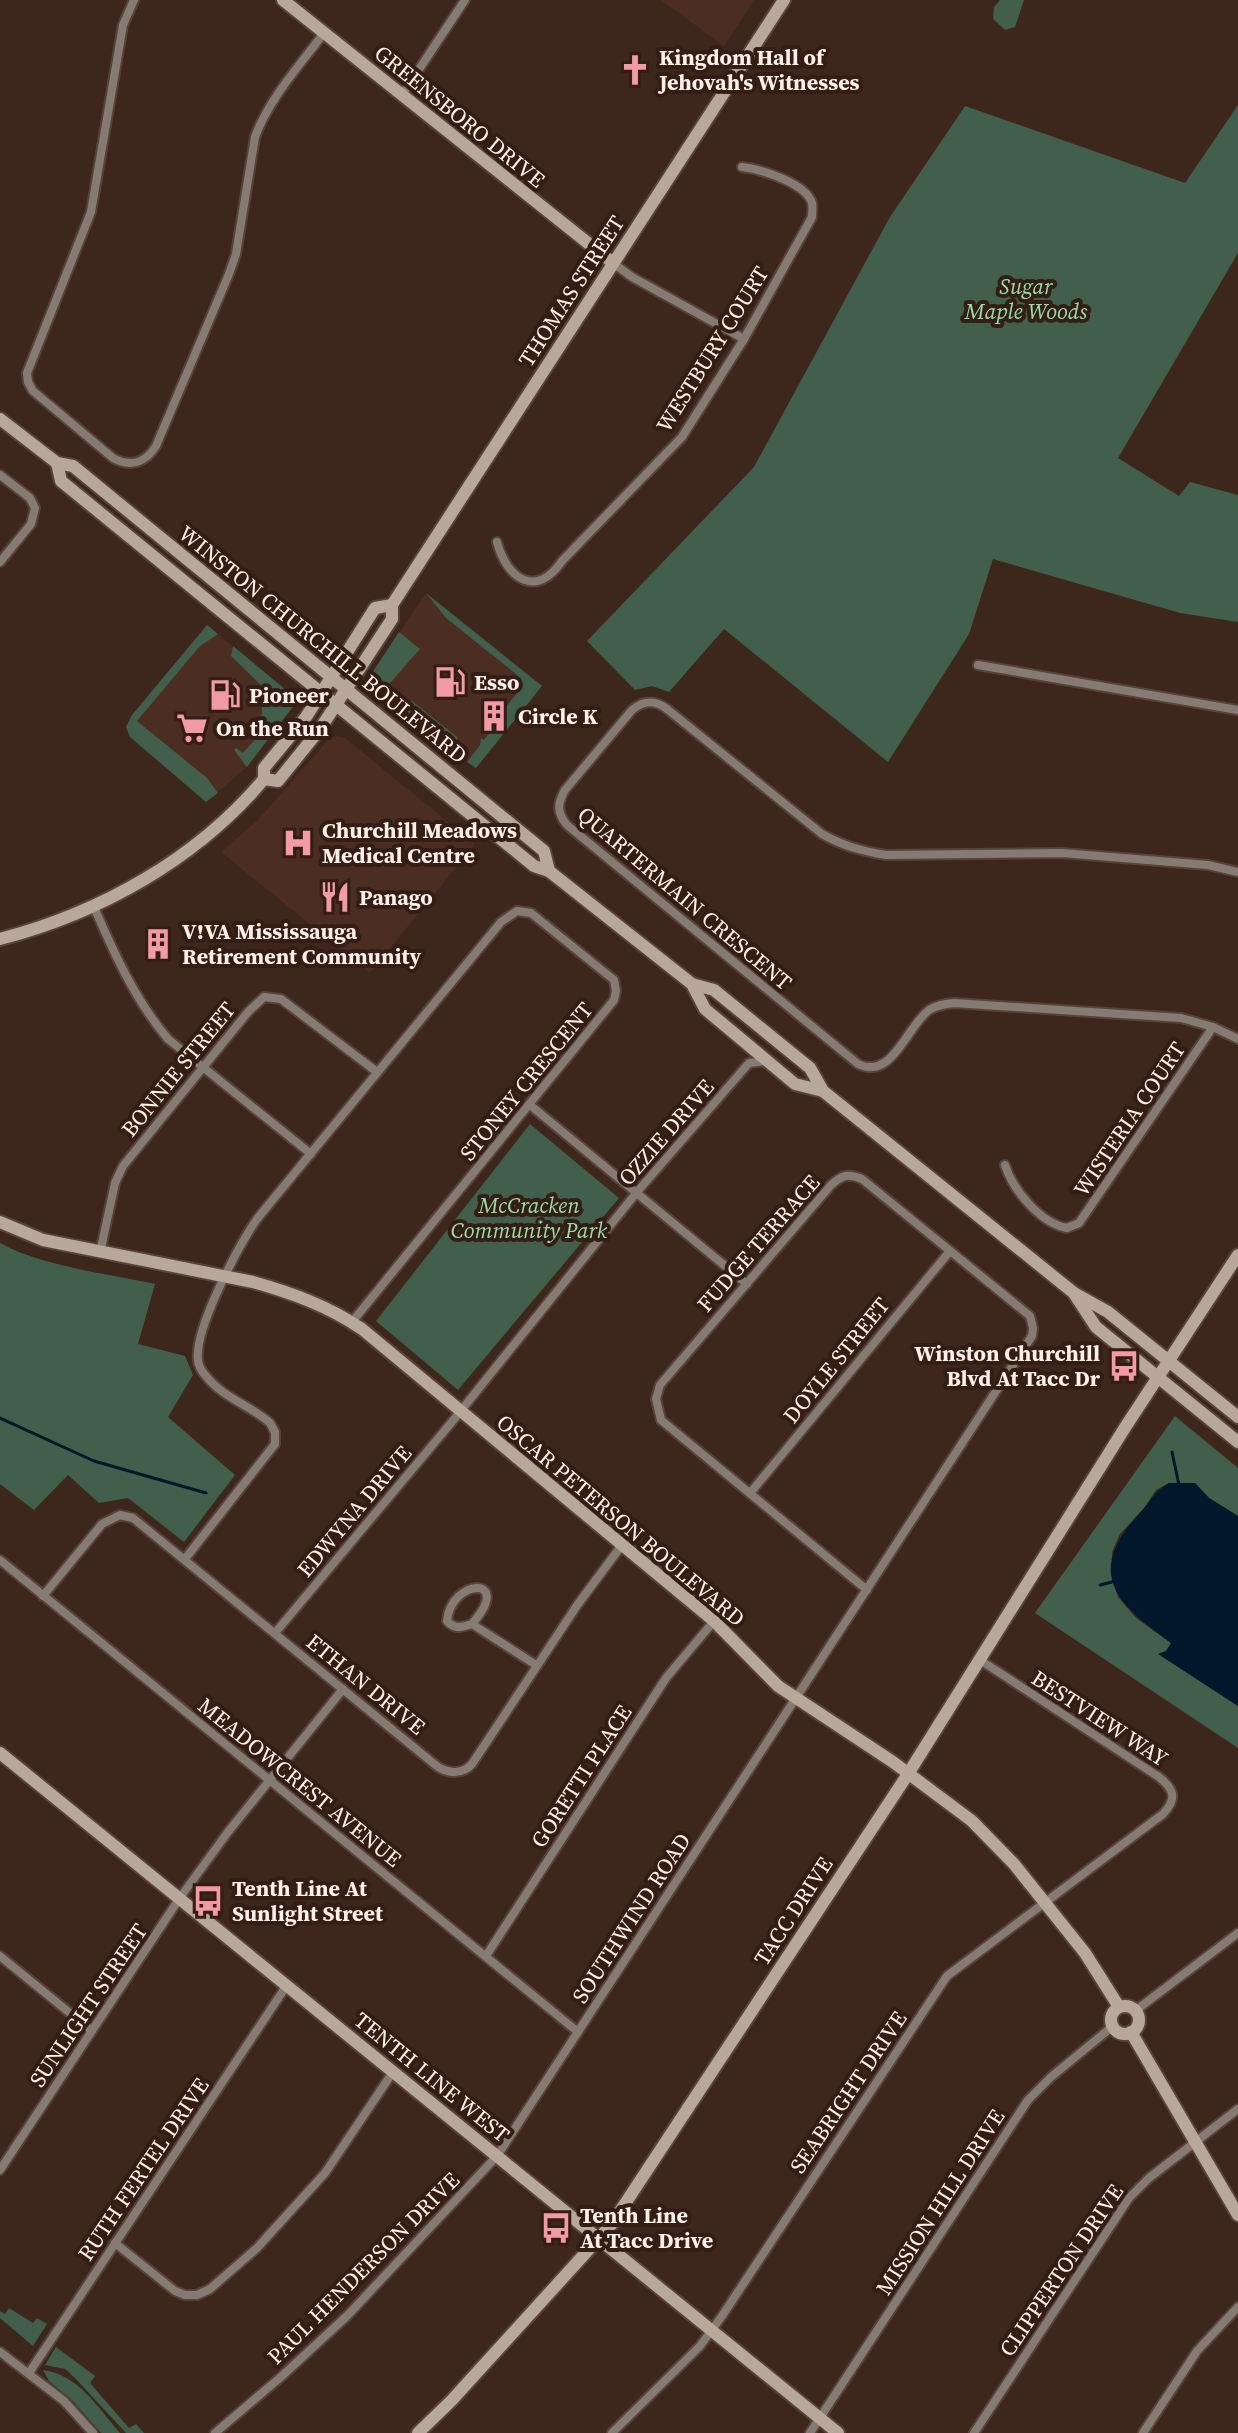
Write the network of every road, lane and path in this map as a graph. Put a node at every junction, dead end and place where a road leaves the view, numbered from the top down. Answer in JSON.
{"nodes":[{"id":1,"x":134,"y":0,"type":"edge"},
{"id":2,"x":283,"y":0,"type":"edge"},
{"id":3,"x":465,"y":0,"type":"edge"},
{"id":4,"x":784,"y":0,"type":"edge"},
{"id":5,"x":324,"y":33,"type":"junction"},
{"id":6,"x":402,"y":95,"type":"junction"},
{"id":7,"x":742,"y":167,"type":"dead end"},
{"id":8,"x":613,"y":263,"type":"junction"},
{"id":9,"x":744,"y":339,"type":"junction"},
{"id":10,"x":0,"y":419,"type":"edge"},
{"id":11,"x":57,"y":463,"type":"junction"},
{"id":12,"x":0,"y":475,"type":"edge"},
{"id":13,"x":497,"y":542,"type":"dead end"},
{"id":14,"x":0,"y":562,"type":"edge"},
{"id":15,"x":392,"y":605,"type":"junction"},
{"id":16,"x":978,"y":665,"type":"dead end"},
{"id":17,"x":331,"y":677,"type":"junction"},
{"id":18,"x":347,"y":689,"type":"junction"},
{"id":19,"x":321,"y":693,"type":"junction"},
{"id":20,"x":336,"y":706,"type":"junction"},
{"id":21,"x":1238,"y":710,"type":"edge"},
{"id":22,"x":264,"y":779,"type":"junction"},
{"id":23,"x":549,"y":871,"type":"junction"},
{"id":24,"x":1238,"y":872,"type":"edge"},
{"id":25,"x":94,"y":907,"type":"junction"},
{"id":26,"x":0,"y":939,"type":"edge"},
{"id":27,"x":692,"y":984,"type":"junction"},
{"id":28,"x":1213,"y":1027,"type":"junction"},
{"id":29,"x":1238,"y":1039,"type":"edge"},
{"id":30,"x":744,"y":1041,"type":"junction"},
{"id":31,"x":767,"y":1061,"type":"junction"},
{"id":32,"x":749,"y":1063,"type":"junction"},
{"id":33,"x":203,"y":1067,"type":"junction"},
{"id":34,"x":377,"y":1072,"type":"junction"},
{"id":35,"x":823,"y":1091,"type":"junction"},
{"id":36,"x":530,"y":1105,"type":"junction"},
{"id":37,"x":311,"y":1154,"type":"junction"},
{"id":38,"x":1005,"y":1165,"type":"dead end"},
{"id":39,"x":637,"y":1192,"type":"junction"},
{"id":40,"x":0,"y":1222,"type":"edge"},
{"id":41,"x":950,"y":1251,"type":"junction"},
{"id":42,"x":100,"y":1253,"type":"junction"},
{"id":43,"x":1238,"y":1255,"type":"edge"},
{"id":44,"x":225,"y":1276,"type":"junction"},
{"id":45,"x":747,"y":1284,"type":"junction"},
{"id":46,"x":1074,"y":1293,"type":"junction"},
{"id":47,"x":352,"y":1322,"type":"junction"},
{"id":48,"x":1168,"y":1361,"type":"junction"},
{"id":49,"x":1158,"y":1377,"type":"junction"},
{"id":50,"x":460,"y":1412,"type":"junction"},
{"id":51,"x":1238,"y":1417,"type":"edge"},
{"id":52,"x":1238,"y":1442,"type":"edge"},
{"id":53,"x":751,"y":1492,"type":"junction"},
{"id":54,"x":622,"y":1545,"type":"junction"},
{"id":55,"x":185,"y":1559,"type":"junction"},
{"id":56,"x":0,"y":1560,"type":"edge"},
{"id":57,"x":867,"y":1590,"type":"junction"},
{"id":58,"x":43,"y":1596,"type":"junction"},
{"id":59,"x":714,"y":1621,"type":"junction"},
{"id":60,"x":472,"y":1624,"type":"junction"},
{"id":61,"x":275,"y":1633,"type":"junction"},
{"id":62,"x":980,"y":1660,"type":"junction"},
{"id":63,"x":536,"y":1665,"type":"junction"},
{"id":64,"x":343,"y":1689,"type":"junction"},
{"id":65,"x":794,"y":1699,"type":"junction"},
{"id":66,"x":0,"y":1753,"type":"edge"},
{"id":67,"x":908,"y":1774,"type":"junction"},
{"id":68,"x":269,"y":1780,"type":"junction"},
{"id":69,"x":179,"y":1899,"type":"junction"},
{"id":70,"x":1045,"y":1904,"type":"junction"},
{"id":71,"x":1238,"y":1933,"type":"edge"},
{"id":72,"x":0,"y":1956,"type":"edge"},
{"id":73,"x":486,"y":1956,"type":"junction"},
{"id":74,"x":287,"y":1985,"type":"junction"},
{"id":75,"x":1119,"y":2007,"type":"junction"},
{"id":76,"x":1135,"y":2011,"type":"junction"},
{"id":77,"x":1113,"y":2026,"type":"junction"},
{"id":78,"x":92,"y":2031,"type":"junction"},
{"id":79,"x":578,"y":2032,"type":"junction"},
{"id":80,"x":1131,"y":2032,"type":"junction"},
{"id":81,"x":393,"y":2072,"type":"junction"},
{"id":82,"x":1238,"y":2109,"type":"edge"},
{"id":83,"x":1194,"y":2142,"type":"junction"},
{"id":84,"x":497,"y":2156,"type":"junction"},
{"id":85,"x":0,"y":2170,"type":"edge"},
{"id":86,"x":1238,"y":2215,"type":"edge"},
{"id":87,"x":599,"y":2238,"type":"junction"},
{"id":88,"x":115,"y":2243,"type":"junction"},
{"id":89,"x":1238,"y":2307,"type":"edge"},
{"id":90,"x":711,"y":2330,"type":"junction"},
{"id":91,"x":0,"y":2352,"type":"edge"},
{"id":92,"x":29,"y":2373,"type":"junction"},
{"id":93,"x":821,"y":2419,"type":"junction"},
{"id":94,"x":93,"y":2433,"type":"edge"},
{"id":95,"x":215,"y":2433,"type":"edge"},
{"id":96,"x":418,"y":2433,"type":"edge"},
{"id":97,"x":612,"y":2433,"type":"edge"},
{"id":98,"x":810,"y":2433,"type":"edge"},
{"id":99,"x":838,"y":2433,"type":"edge"},
{"id":100,"x":974,"y":2433,"type":"edge"},
{"id":101,"x":1143,"y":2433,"type":"edge"}],
"edges":[{"from":1,"to":5,"type":"street"},
{"from":2,"to":5,"type":"street","name":"GREENSBORO DRIVE"},
{"from":3,"to":6,"type":"street"},
{"from":4,"to":8,"type":"street","name":"THOMAS STREET"},
{"from":5,"to":6,"type":"street","name":"GREENSBORO DRIVE"},
{"from":6,"to":8,"type":"street","name":"GREENSBORO DRIVE"},
{"from":7,"to":9,"type":"street","name":"WESTBURY COURT"},
{"from":8,"to":9,"type":"street"},
{"from":8,"to":15,"type":"street","name":"THOMAS STREET"},
{"from":9,"to":13,"type":"street","name":"WESTBURY COURT"},
{"from":10,"to":11,"type":"street","name":"WINSTON CHURCHILL BOULEVARD"},
{"from":11,"to":17,"type":"street","name":"WINSTON CHURCHILL BOULEVARD"},
{"from":11,"to":19,"type":"street","name":"WINSTON CHURCHILL BOULEVARD"},
{"from":12,"to":14,"type":"street"},
{"from":15,"to":17,"type":"street","name":"THOMAS STREET"},
{"from":15,"to":18,"type":"street","name":"THOMAS STREET"},
{"from":16,"to":21,"type":"street"},
{"from":17,"to":18,"type":"street","name":"WINSTON CHURCHILL BOULEVARD"},
{"from":17,"to":19,"type":"street","name":"THOMAS STREET"},
{"from":18,"to":20,"type":"street","name":"THOMAS STREET"},
{"from":18,"to":23,"type":"street","name":"WINSTON CHURCHILL BOULEVARD"},
{"from":19,"to":20,"type":"street","name":"WINSTON CHURCHILL BOULEVARD"},
{"from":19,"to":22,"type":"street","name":"THOMAS STREET"},
{"from":20,"to":22,"type":"street","name":"THOMAS STREET"},
{"from":20,"to":23,"type":"street","name":"WINSTON CHURCHILL BOULEVARD"},
{"from":22,"to":25,"type":"street","name":"THOMAS STREET"},
{"from":23,"to":27,"type":"street","name":"WINSTON CHURCHILL BOULEVARD"},
{"from":24,"to":28,"type":"street","name":"QUARTERMAIN CRESCENT"},
{"from":25,"to":26,"type":"street","name":"THOMAS STREET"},
{"from":25,"to":33,"type":"street"},
{"from":27,"to":30,"type":"street","name":"WINSTON CHURCHILL BOULEVARD"},
{"from":27,"to":35,"type":"street","name":"WINSTON CHURCHILL BOULEVARD"},
{"from":28,"to":29,"type":"street","name":"QUARTERMAIN CRESCENT"},
{"from":28,"to":38,"type":"street","name":"WISTERIA COURT"},
{"from":30,"to":31,"type":"street","name":"WINSTON CHURCHILL BOULEVARD"},
{"from":30,"to":32,"type":"street"},
{"from":31,"to":32,"type":"street"},
{"from":31,"to":35,"type":"street","name":"WINSTON CHURCHILL BOULEVARD"},
{"from":32,"to":39,"type":"street","name":"OZZIE DRIVE"},
{"from":33,"to":34,"type":"street","name":"BONNIE STREET"},
{"from":33,"to":37,"type":"street"},
{"from":33,"to":42,"type":"street","name":"BONNIE STREET"},
{"from":34,"to":36,"type":"street","name":"STONEY CRESCENT"},
{"from":34,"to":37,"type":"street","name":"STONEY CRESCENT"},
{"from":35,"to":46,"type":"street","name":"WINSTON CHURCHILL BOULEVARD"},
{"from":36,"to":39,"type":"street"},
{"from":36,"to":47,"type":"street","name":"STONEY CRESCENT"},
{"from":37,"to":44,"type":"street","name":"STONEY CRESCENT"},
{"from":39,"to":45,"type":"street"},
{"from":39,"to":50,"type":"street","name":"OZZIE DRIVE"},
{"from":40,"to":42,"type":"street","name":"OSCAR PETERSON BOULEVARD"},
{"from":41,"to":45,"type":"street","name":"FUDGE TERRACE"},
{"from":41,"to":53,"type":"street","name":"DOYLE STREET"},
{"from":41,"to":57,"type":"street","name":"FUDGE TERRACE"},
{"from":42,"to":44,"type":"street","name":"OSCAR PETERSON BOULEVARD"},
{"from":43,"to":48,"type":"street","name":"TACC DRIVE"},
{"from":44,"to":47,"type":"street","name":"OSCAR PETERSON BOULEVARD"},
{"from":44,"to":55,"type":"street","name":"STONEY CRESCENT"},
{"from":45,"to":53,"type":"street","name":"FUDGE TERRACE"},
{"from":46,"to":48,"type":"street","name":"WINSTON CHURCHILL BOULEVARD"},
{"from":46,"to":49,"type":"street","name":"WINSTON CHURCHILL BOULEVARD"},
{"from":47,"to":50,"type":"street","name":"OSCAR PETERSON BOULEVARD"},
{"from":48,"to":49,"type":"street","name":"TACC DRIVE"},
{"from":48,"to":51,"type":"street","name":"WINSTON CHURCHILL BOULEVARD"},
{"from":49,"to":52,"type":"street","name":"WINSTON CHURCHILL BOULEVARD"},
{"from":49,"to":62,"type":"street","name":"TACC DRIVE"},
{"from":50,"to":54,"type":"street","name":"OSCAR PETERSON BOULEVARD"},
{"from":50,"to":61,"type":"street","name":"EDWYNA DRIVE"},
{"from":53,"to":57,"type":"street","name":"FUDGE TERRACE"},
{"from":54,"to":59,"type":"street","name":"OSCAR PETERSON BOULEVARD"},
{"from":54,"to":63,"type":"street","name":"ETHAN DRIVE"},
{"from":55,"to":58,"type":"street","name":"ETHAN DRIVE"},
{"from":55,"to":61,"type":"street","name":"ETHAN DRIVE"},
{"from":56,"to":58,"type":"street","name":"MEADOWCREST AVENUE"},
{"from":57,"to":65,"type":"street","name":"FUDGE TERRACE"},
{"from":58,"to":68,"type":"street","name":"MEADOWCREST AVENUE"},
{"from":59,"to":65,"type":"street","name":"OSCAR PETERSON BOULEVARD"},
{"from":59,"to":73,"type":"street","name":"GORETTI PLACE"},
{"from":60,"to":60,"type":"street"},
{"from":60,"to":63,"type":"street"},
{"from":61,"to":64,"type":"street","name":"ETHAN DRIVE"},
{"from":62,"to":67,"type":"street","name":"TACC DRIVE"},
{"from":62,"to":70,"type":"street","name":"BESTVIEW WAY"},
{"from":63,"to":64,"type":"street","name":"ETHAN DRIVE"},
{"from":64,"to":68,"type":"street","name":"SUNLIGHT STREET"},
{"from":65,"to":67,"type":"street","name":"OSCAR PETERSON BOULEVARD"},
{"from":65,"to":79,"type":"street","name":"SOUTHWIND ROAD"},
{"from":66,"to":69,"type":"street","name":"TENTH LINE WEST"},
{"from":67,"to":70,"type":"street","name":"OSCAR PETERSON BOULEVARD"},
{"from":67,"to":87,"type":"street","name":"TACC DRIVE"},
{"from":68,"to":69,"type":"street","name":"SUNLIGHT STREET"},
{"from":68,"to":73,"type":"street","name":"MEADOWCREST AVENUE"},
{"from":69,"to":74,"type":"street","name":"TENTH LINE WEST"},
{"from":69,"to":78,"type":"street","name":"SUNLIGHT STREET"},
{"from":70,"to":75,"type":"street","name":"OSCAR PETERSON BOULEVARD"},
{"from":70,"to":90,"type":"street","name":"SEABRIGHT DRIVE"},
{"from":71,"to":76,"type":"street"},
{"from":72,"to":78,"type":"street"},
{"from":73,"to":79,"type":"street","name":"MEADOWCREST AVENUE"},
{"from":74,"to":81,"type":"street","name":"TENTH LINE WEST"},
{"from":74,"to":88,"type":"street","name":"RUTH FERTEL DRIVE"},
{"from":75,"to":76,"type":"street"},
{"from":75,"to":77,"type":"street"},
{"from":76,"to":80,"type":"street"},
{"from":77,"to":80,"type":"street"},
{"from":77,"to":93,"type":"street","name":"MISSION HILL DRIVE"},
{"from":78,"to":85,"type":"street","name":"SUNLIGHT STREET"},
{"from":79,"to":84,"type":"street","name":"SOUTHWIND ROAD"},
{"from":80,"to":83,"type":"street"},
{"from":81,"to":84,"type":"street","name":"TENTH LINE WEST"},
{"from":81,"to":88,"type":"street"},
{"from":82,"to":83,"type":"street","name":"CLIPPERTON DRIVE"},
{"from":83,"to":86,"type":"street"},
{"from":83,"to":100,"type":"street","name":"CLIPPERTON DRIVE"},
{"from":84,"to":87,"type":"street","name":"TENTH LINE WEST"},
{"from":84,"to":95,"type":"street","name":"PAUL HENDERSON DRIVE"},
{"from":87,"to":90,"type":"street","name":"TENTH LINE WEST"},
{"from":87,"to":96,"type":"street","name":"TACC DRIVE"},
{"from":88,"to":92,"type":"street","name":"RUTH FERTEL DRIVE"},
{"from":89,"to":101,"type":"street"},
{"from":90,"to":93,"type":"street","name":"TENTH LINE WEST"},
{"from":90,"to":97,"type":"street","name":"SEABRIGHT DRIVE"},
{"from":91,"to":92,"type":"street"},
{"from":92,"to":94,"type":"street"},
{"from":93,"to":98,"type":"street","name":"MISSION HILL DRIVE"},
{"from":93,"to":99,"type":"street","name":"TENTH LINE WEST"}]}
